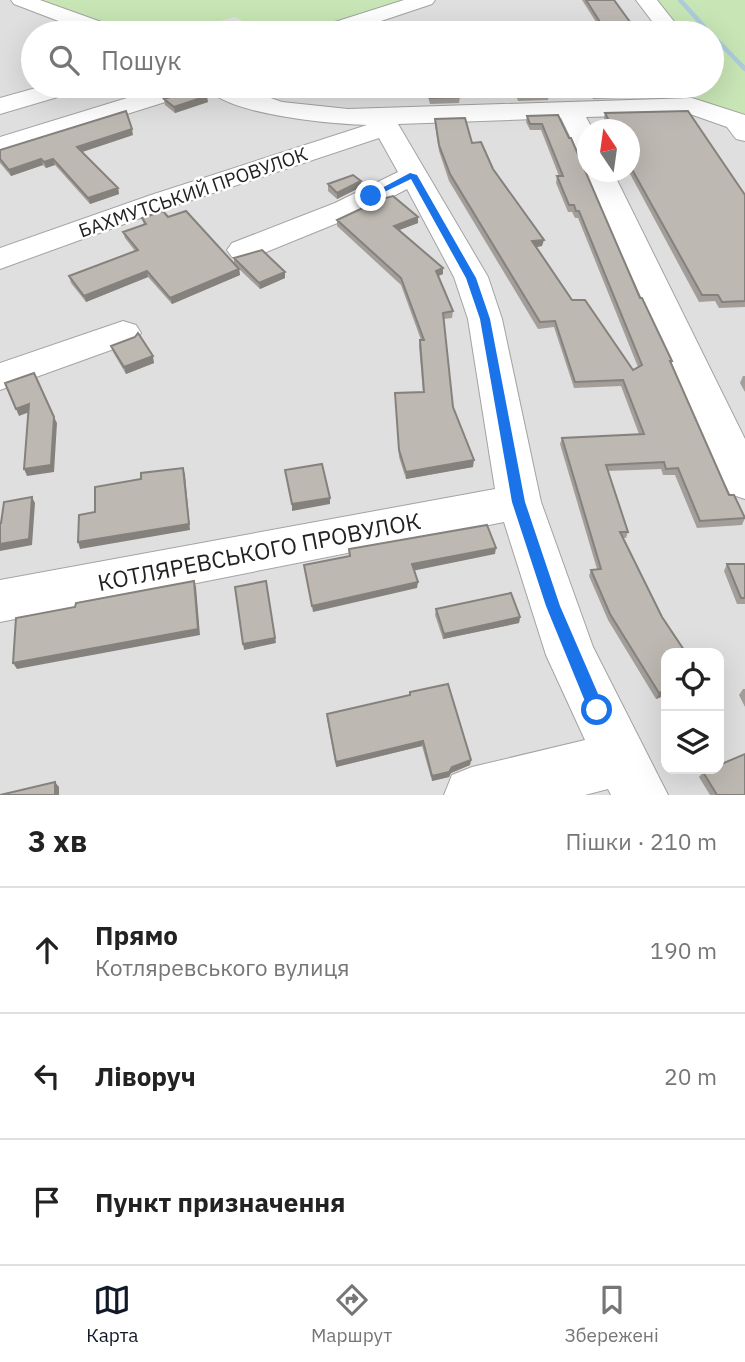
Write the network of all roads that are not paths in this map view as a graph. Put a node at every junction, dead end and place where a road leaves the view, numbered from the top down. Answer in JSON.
{"nodes":[{"id":1,"x":12,"y":0,"type":"edge"},
{"id":2,"x":21,"y":0,"type":"edge"},
{"id":3,"x":425,"y":0,"type":"edge"},
{"id":4,"x":646,"y":0,"type":"edge"},
{"id":5,"x":0,"y":3,"type":"edge"},
{"id":6,"x":78,"y":21,"type":"edge"},
{"id":7,"x":361,"y":21,"type":"edge"},
{"id":8,"x":663,"y":21,"type":"edge"},
{"id":9,"x":28,"y":98,"type":"edge"},
{"id":10,"x":153,"y":98,"type":"edge"},
{"id":11,"x":245,"y":98,"type":"edge"},
{"id":12,"x":680,"y":98,"type":"edge"},
{"id":13,"x":701,"y":98,"type":"edge"},
{"id":14,"x":0,"y":106,"type":"edge"},
{"id":15,"x":570,"y":110,"type":"junction"},
{"id":16,"x":384,"y":122,"type":"junction"},
{"id":17,"x":577,"y":125,"type":"edge"},
{"id":18,"x":745,"y":133,"type":"edge"},
{"id":19,"x":0,"y":146,"type":"edge"},
{"id":20,"x":413,"y":175,"type":"junction"},
{"id":21,"x":604,"y":182,"type":"edge"},
{"id":22,"x":243,"y":250,"type":"dead end"},
{"id":23,"x":0,"y":259,"type":"edge"},
{"id":24,"x":123,"y":333,"type":"dead end"},
{"id":25,"x":0,"y":377,"type":"edge"},
{"id":26,"x":745,"y":482,"type":"edge"},
{"id":27,"x":519,"y":502,"type":"junction"},
{"id":28,"x":0,"y":601,"type":"edge"},
{"id":29,"x":630,"y":777,"type":"edge"},
{"id":30,"x":472,"y":795,"type":"edge"}],
"edges":[{"from":1,"to":5,"type":"street"},
{"from":2,"to":6,"type":"street"},
{"from":3,"to":7,"type":"street"},
{"from":4,"to":8,"type":"street"},
{"from":9,"to":14,"type":"street"},
{"from":10,"to":19,"type":"street"},
{"from":11,"to":16,"type":"street"},
{"from":12,"to":15,"type":"street"},
{"from":13,"to":18,"type":"street"},
{"from":15,"to":16,"type":"street"},
{"from":15,"to":17,"type":"street"},
{"from":16,"to":20,"type":"street"},
{"from":16,"to":23,"type":"street","name":"БАХМУТСЬКИЙ ПРОВУЛОК"},
{"from":20,"to":22,"type":"street"},
{"from":20,"to":27,"type":"street"},
{"from":21,"to":26,"type":"street"},
{"from":24,"to":25,"type":"street"},
{"from":27,"to":28,"type":"street","name":"КОТЛЯРЕВСЬКОГО ПРОВУЛОК"},
{"from":27,"to":29,"type":"street"},
{"from":29,"to":30,"type":"street"}]}
